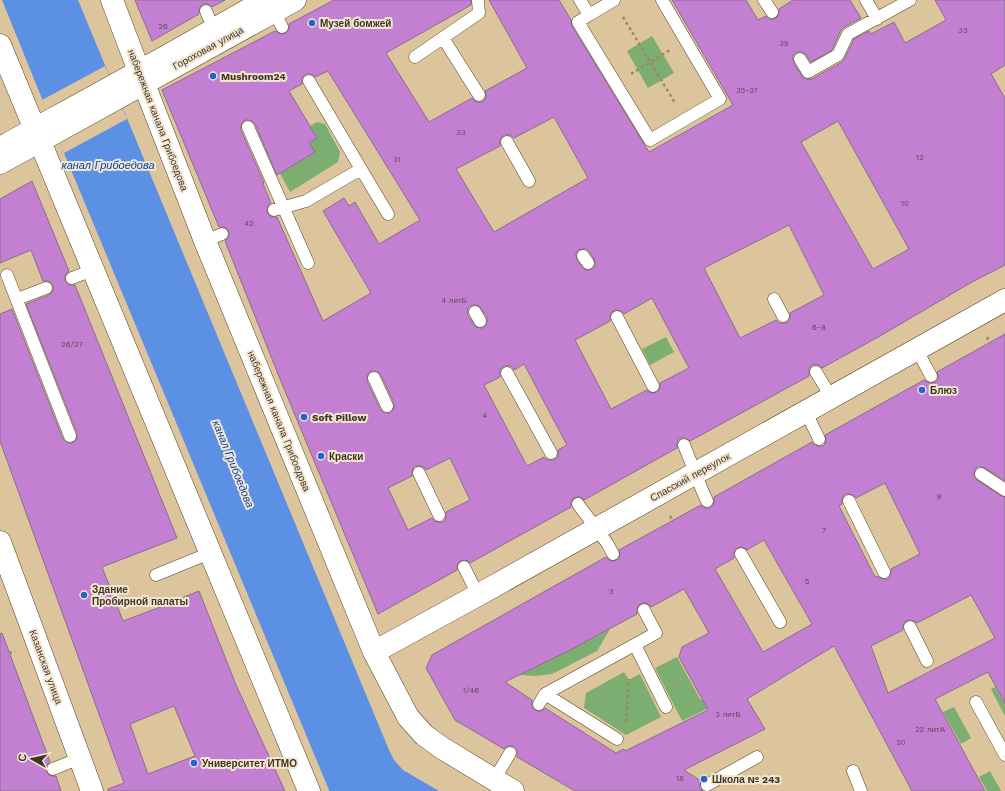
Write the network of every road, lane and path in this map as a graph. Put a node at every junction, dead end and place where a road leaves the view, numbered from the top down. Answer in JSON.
{"nodes":[{"id":1,"x":112,"y":0,"type":"edge"},
{"id":2,"x":296,"y":0,"type":"edge"},
{"id":3,"x":580,"y":0,"type":"edge"},
{"id":4,"x":613,"y":0,"type":"edge"},
{"id":5,"x":662,"y":0,"type":"edge"},
{"id":6,"x":764,"y":0,"type":"edge"},
{"id":7,"x":866,"y":0,"type":"edge"},
{"id":8,"x":910,"y":0,"type":"edge"},
{"id":9,"x":478,"y":1,"type":"edge"},
{"id":10,"x":273,"y":10,"type":"edge"},
{"id":11,"x":772,"y":12,"type":"dead end"},
{"id":12,"x":589,"y":15,"type":"junction"},
{"id":13,"x":877,"y":19,"type":"junction"},
{"id":14,"x":443,"y":38,"type":"junction"},
{"id":15,"x":686,"y":41,"type":"junction"},
{"id":16,"x":0,"y":44,"type":"edge"},
{"id":17,"x":415,"y":57,"type":"dead end"},
{"id":18,"x":800,"y":59,"type":"dead end"},
{"id":19,"x":650,"y":62,"type":"junction"},
{"id":20,"x":142,"y":77,"type":"junction"},
{"id":21,"x":309,"y":80,"type":"dead end"},
{"id":22,"x":616,"y":83,"type":"junction"},
{"id":23,"x":479,"y":94,"type":"dead end"},
{"id":24,"x":685,"y":119,"type":"junction"},
{"id":25,"x":248,"y":127,"type":"dead end"},
{"id":26,"x":45,"y":131,"type":"junction"},
{"id":27,"x":507,"y":142,"type":"dead end"},
{"id":28,"x":0,"y":148,"type":"edge"},
{"id":29,"x":0,"y":163,"type":"edge"},
{"id":30,"x":361,"y":169,"type":"junction"},
{"id":31,"x":529,"y":180,"type":"dead end"},
{"id":32,"x":279,"y":209,"type":"junction"},
{"id":33,"x":388,"y":214,"type":"dead end"},
{"id":34,"x":308,"y":263,"type":"dead end"},
{"id":35,"x":93,"y":270,"type":"junction"},
{"id":36,"x":7,"y":275,"type":"dead end"},
{"id":37,"x":72,"y":278,"type":"dead end"},
{"id":38,"x":46,"y":288,"type":"dead end"},
{"id":39,"x":774,"y":298,"type":"dead end"},
{"id":40,"x":17,"y":299,"type":"junction"},
{"id":41,"x":1005,"y":300,"type":"edge"},
{"id":42,"x":783,"y":316,"type":"dead end"},
{"id":43,"x":617,"y":317,"type":"dead end"},
{"id":44,"x":917,"y":350,"type":"junction"},
{"id":45,"x":816,"y":372,"type":"dead end"},
{"id":46,"x":508,"y":373,"type":"dead end"},
{"id":47,"x":931,"y":376,"type":"dead end"},
{"id":48,"x":374,"y":378,"type":"dead end"},
{"id":49,"x":653,"y":386,"type":"dead end"},
{"id":50,"x":831,"y":397,"type":"junction"},
{"id":51,"x":387,"y":406,"type":"dead end"},
{"id":52,"x":806,"y":412,"type":"junction"},
{"id":53,"x":70,"y":436,"type":"dead end"},
{"id":54,"x":819,"y":439,"type":"dead end"},
{"id":55,"x":684,"y":445,"type":"dead end"},
{"id":56,"x":551,"y":453,"type":"dead end"},
{"id":57,"x":419,"y":473,"type":"dead end"},
{"id":58,"x":695,"y":474,"type":"junction"},
{"id":59,"x":982,"y":474,"type":"dead end"},
{"id":60,"x":1005,"y":490,"type":"edge"},
{"id":61,"x":708,"y":501,"type":"dead end"},
{"id":62,"x":850,"y":501,"type":"dead end"},
{"id":63,"x":578,"y":504,"type":"dead end"},
{"id":64,"x":439,"y":515,"type":"dead end"},
{"id":65,"x":597,"y":529,"type":"junction"},
{"id":66,"x":0,"y":542,"type":"edge"},
{"id":67,"x":210,"y":553,"type":"junction"},
{"id":68,"x":613,"y":554,"type":"dead end"},
{"id":69,"x":741,"y":554,"type":"dead end"},
{"id":70,"x":464,"y":566,"type":"dead end"},
{"id":71,"x":884,"y":572,"type":"dead end"},
{"id":72,"x":156,"y":575,"type":"dead end"},
{"id":73,"x":478,"y":595,"type":"junction"},
{"id":74,"x":644,"y":610,"type":"dead end"},
{"id":75,"x":780,"y":622,"type":"dead end"},
{"id":76,"x":910,"y":627,"type":"dead end"},
{"id":77,"x":635,"y":645,"type":"junction"},
{"id":78,"x":374,"y":652,"type":"junction"},
{"id":79,"x":927,"y":662,"type":"dead end"},
{"id":80,"x":976,"y":702,"type":"dead end"},
{"id":81,"x":666,"y":707,"type":"dead end"},
{"id":82,"x":617,"y":739,"type":"joint"},
{"id":83,"x":510,"y":753,"type":"dead end"},
{"id":84,"x":1005,"y":755,"type":"edge"},
{"id":85,"x":757,"y":757,"type":"dead end"},
{"id":86,"x":80,"y":758,"type":"junction"},
{"id":87,"x":53,"y":769,"type":"dead end"},
{"id":88,"x":853,"y":770,"type":"dead end"},
{"id":89,"x":494,"y":780,"type":"junction"},
{"id":90,"x":707,"y":785,"type":"dead end"},
{"id":91,"x":92,"y":791,"type":"edge"},
{"id":92,"x":308,"y":791,"type":"edge"},
{"id":93,"x":513,"y":791,"type":"edge"},
{"id":94,"x":861,"y":791,"type":"edge"}],
"edges":[{"from":1,"to":20,"type":"street","name":"набережная канала Грибоедова"},
{"from":2,"to":10,"type":"street","name":"Гороховая улица"},
{"from":3,"to":12,"type":"lane"},
{"from":4,"to":12,"type":"lane"},
{"from":4,"to":19,"type":"path"},
{"from":5,"to":15,"type":"lane"},
{"from":6,"to":11,"type":"lane"},
{"from":7,"to":13,"type":"lane"},
{"from":8,"to":13,"type":"lane"},
{"from":9,"to":14,"type":"lane"},
{"from":10,"to":20,"type":"street","name":"Гороховая улица"},
{"from":10,"to":20,"type":"street","name":"Гороховая улица"},
{"from":12,"to":22,"type":"lane"},
{"from":13,"to":18,"type":"lane"},
{"from":14,"to":17,"type":"lane"},
{"from":14,"to":23,"type":"lane"},
{"from":15,"to":19,"type":"path"},
{"from":15,"to":24,"type":"lane"},
{"from":16,"to":26,"type":"street"},
{"from":19,"to":22,"type":"path"},
{"from":19,"to":24,"type":"path"},
{"from":20,"to":26,"type":"street","name":"Гороховая улица"},
{"from":20,"to":78,"type":"street","name":"набережная канала Грибоедова"},
{"from":21,"to":30,"type":"lane"},
{"from":22,"to":24,"type":"lane"},
{"from":25,"to":32,"type":"lane"},
{"from":26,"to":28,"type":"street"},
{"from":26,"to":29,"type":"street"},
{"from":26,"to":35,"type":"street"},
{"from":27,"to":31,"type":"lane"},
{"from":30,"to":32,"type":"lane"},
{"from":30,"to":33,"type":"lane"},
{"from":32,"to":34,"type":"lane"},
{"from":35,"to":37,"type":"lane"},
{"from":35,"to":67,"type":"street"},
{"from":36,"to":40,"type":"lane"},
{"from":38,"to":40,"type":"lane"},
{"from":39,"to":42,"type":"lane"},
{"from":40,"to":53,"type":"lane"},
{"from":41,"to":44,"type":"street","name":"Спасский переулок"},
{"from":43,"to":49,"type":"lane"},
{"from":44,"to":47,"type":"lane"},
{"from":44,"to":50,"type":"street","name":"Спасский переулок"},
{"from":45,"to":50,"type":"lane"},
{"from":46,"to":56,"type":"lane"},
{"from":48,"to":51,"type":"lane"},
{"from":50,"to":52,"type":"street","name":"Спасский переулок"},
{"from":52,"to":54,"type":"lane"},
{"from":52,"to":58,"type":"street","name":"Спасский переулок"},
{"from":55,"to":58,"type":"lane"},
{"from":57,"to":64,"type":"lane"},
{"from":58,"to":61,"type":"lane"},
{"from":58,"to":65,"type":"street","name":"Спасский переулок"},
{"from":59,"to":60,"type":"lane"},
{"from":62,"to":71,"type":"lane"},
{"from":63,"to":65,"type":"lane"},
{"from":65,"to":68,"type":"lane"},
{"from":65,"to":73,"type":"street","name":"Спасский переулок"},
{"from":66,"to":86,"type":"street","name":"Казанская улица"},
{"from":67,"to":72,"type":"lane"},
{"from":67,"to":92,"type":"street"},
{"from":69,"to":75,"type":"lane"},
{"from":70,"to":73,"type":"lane"},
{"from":73,"to":78,"type":"street","name":"Спасский переулок"},
{"from":74,"to":77,"type":"lane"},
{"from":76,"to":79,"type":"lane"},
{"from":77,"to":81,"type":"lane"},
{"from":77,"to":82,"type":"path"},
{"from":77,"to":82,"type":"lane"},
{"from":78,"to":89,"type":"street","name":"набережная канала Грибоедова"},
{"from":80,"to":84,"type":"lane"},
{"from":83,"to":89,"type":"lane"},
{"from":85,"to":90,"type":"lane"},
{"from":86,"to":87,"type":"lane"},
{"from":86,"to":91,"type":"street","name":"Казанская улица"},
{"from":88,"to":94,"type":"lane"},
{"from":89,"to":93,"type":"street","name":"набережная канала Грибоедова"}]}
